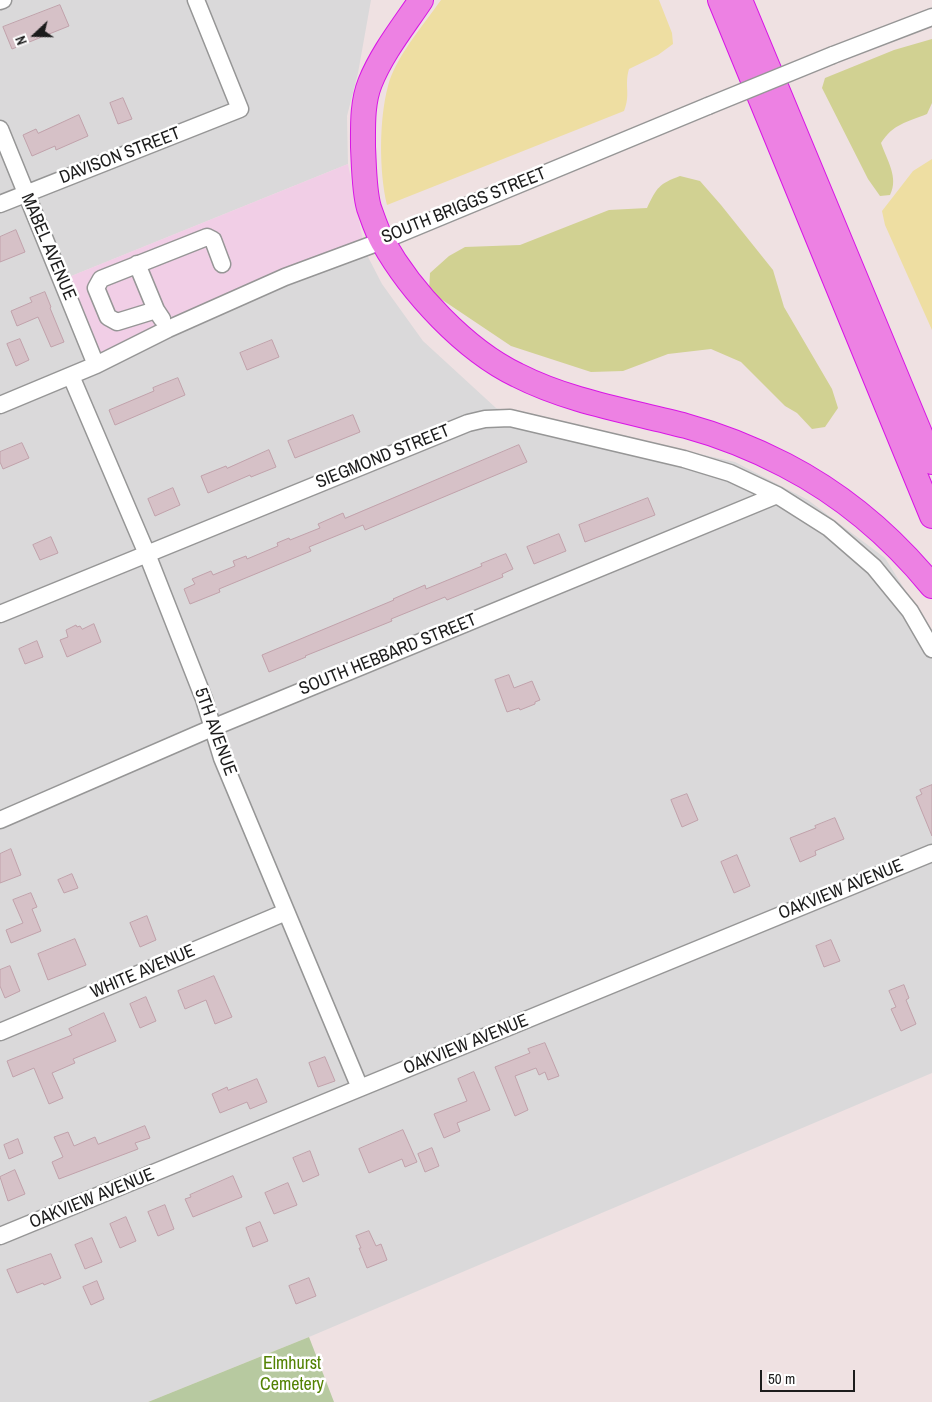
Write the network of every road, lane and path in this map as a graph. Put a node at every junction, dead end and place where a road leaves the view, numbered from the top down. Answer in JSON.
{"nodes":[{"id":1,"x":196,"y":0,"type":"edge"},
{"id":2,"x":421,"y":0,"type":"edge"},
{"id":3,"x":720,"y":0,"type":"edge"},
{"id":4,"x":740,"y":0,"type":"edge"},
{"id":5,"x":932,"y":16,"type":"edge"},
{"id":6,"x":0,"y":129,"type":"edge"},
{"id":7,"x":26,"y":193,"type":"junction"},
{"id":8,"x":0,"y":204,"type":"edge"},
{"id":9,"x":382,"y":241,"type":"junction"},
{"id":10,"x":137,"y":264,"type":"junction"},
{"id":11,"x":222,"y":264,"type":"dead end"},
{"id":12,"x":101,"y":299,"type":"junction"},
{"id":13,"x":74,"y":309,"type":"junction"},
{"id":14,"x":156,"y":310,"type":"junction"},
{"id":15,"x":168,"y":329,"type":"junction"},
{"id":16,"x":96,"y":365,"type":"junction"},
{"id":17,"x":71,"y":376,"type":"junction"},
{"id":18,"x":0,"y":405,"type":"edge"},
{"id":19,"x":932,"y":462,"type":"edge"},
{"id":20,"x":777,"y":494,"type":"junction"},
{"id":21,"x":932,"y":516,"type":"edge"},
{"id":22,"x":147,"y":554,"type":"junction"},
{"id":23,"x":932,"y":586,"type":"edge"},
{"id":24,"x":0,"y":614,"type":"edge"},
{"id":25,"x":932,"y":649,"type":"edge"},
{"id":26,"x":212,"y":728,"type":"junction"},
{"id":27,"x":0,"y":820,"type":"edge"},
{"id":28,"x":932,"y":853,"type":"edge"},
{"id":29,"x":286,"y":912,"type":"junction"},
{"id":30,"x":0,"y":1032,"type":"edge"},
{"id":31,"x":360,"y":1088,"type":"junction"},
{"id":32,"x":0,"y":1236,"type":"edge"}],
"edges":[{"from":1,"to":7,"type":"street","name":"DAVISON STREET"},
{"from":2,"to":9,"type":"highway"},
{"from":3,"to":21,"type":"highway"},
{"from":4,"to":19,"type":"highway"},
{"from":5,"to":9,"type":"street","name":"SOUTH BRIGGS STREET","bridge":true},
{"from":6,"to":7,"type":"street","name":"MABEL AVENUE"},
{"from":7,"to":8,"type":"street","name":"DAVISON STREET"},
{"from":7,"to":13,"type":"street","name":"MABEL AVENUE"},
{"from":9,"to":15,"type":"street","name":"SOUTH BRIGGS STREET"},
{"from":9,"to":23,"type":"highway"},
{"from":10,"to":11,"type":"street"},
{"from":10,"to":12,"type":"street"},
{"from":10,"to":14,"type":"street"},
{"from":12,"to":13,"type":"street"},
{"from":12,"to":14,"type":"street"},
{"from":13,"to":16,"type":"street","name":"MABEL AVENUE"},
{"from":14,"to":15,"type":"street"},
{"from":15,"to":16,"type":"street","name":"SOUTH BRIGGS STREET"},
{"from":16,"to":17,"type":"street","name":"SOUTH BRIGGS STREET"},
{"from":17,"to":18,"type":"street","name":"SOUTH BRIGGS STREET"},
{"from":17,"to":22,"type":"street","name":"5TH AVENUE"},
{"from":20,"to":22,"type":"street","name":"SIEGMOND STREET"},
{"from":20,"to":25,"type":"street","name":"SIEGMOND STREET"},
{"from":20,"to":26,"type":"street","name":"SOUTH HEBBARD STREET"},
{"from":22,"to":24,"type":"street","name":"SIEGMOND STREET"},
{"from":22,"to":26,"type":"street","name":"5TH AVENUE"},
{"from":26,"to":27,"type":"street","name":"SOUTH HEBBARD STREET"},
{"from":26,"to":29,"type":"street","name":"5TH AVENUE"},
{"from":28,"to":31,"type":"street","name":"OAKVIEW AVENUE"},
{"from":29,"to":30,"type":"street","name":"WHITE AVENUE"},
{"from":29,"to":31,"type":"street","name":"5TH AVENUE"},
{"from":31,"to":32,"type":"street","name":"OAKVIEW AVENUE"}]}
